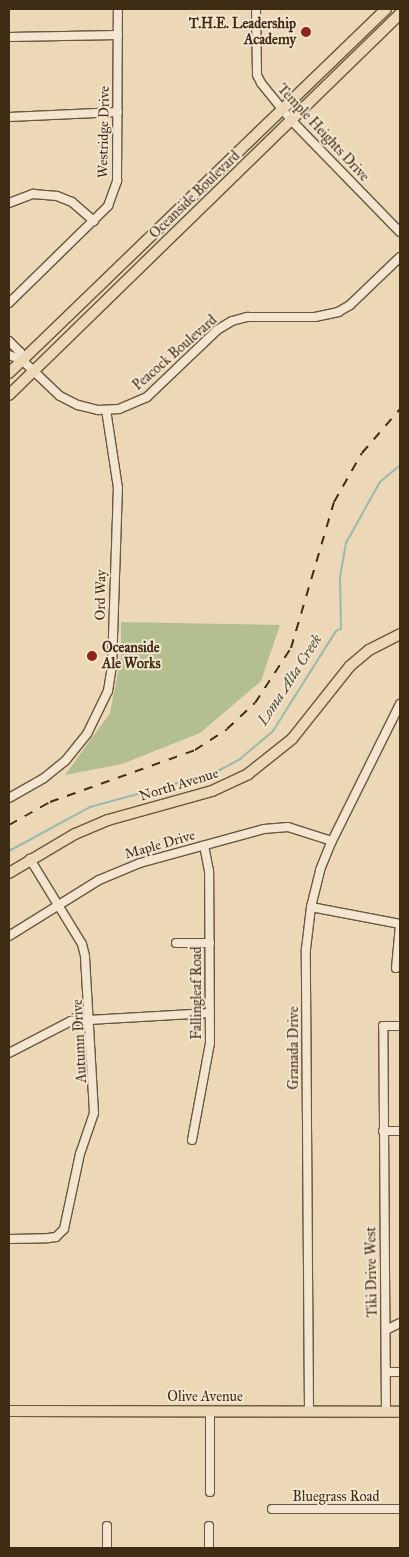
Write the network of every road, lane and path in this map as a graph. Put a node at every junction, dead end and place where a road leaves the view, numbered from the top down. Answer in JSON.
{"nodes":[{"id":1,"x":118,"y":9,"type":"edge"},
{"id":2,"x":256,"y":9,"type":"edge"},
{"id":3,"x":386,"y":9,"type":"edge"},
{"id":4,"x":400,"y":14,"type":"edge"},
{"id":5,"x":118,"y":35,"type":"junction"},
{"id":6,"x":9,"y":36,"type":"edge"},
{"id":7,"x":282,"y":110,"type":"junction"},
{"id":8,"x":118,"y":112,"type":"junction"},
{"id":9,"x":9,"y":117,"type":"edge"},
{"id":10,"x":291,"y":120,"type":"junction"},
{"id":11,"x":9,"y":203,"type":"edge"},
{"id":12,"x":94,"y":221,"type":"junction"},
{"id":13,"x":400,"y":232,"type":"edge"},
{"id":14,"x":400,"y":257,"type":"edge"},
{"id":15,"x":9,"y":303,"type":"edge"},
{"id":16,"x":9,"y":340,"type":"edge"},
{"id":17,"x":9,"y":356,"type":"edge"},
{"id":18,"x":22,"y":360,"type":"junction"},
{"id":19,"x":33,"y":372,"type":"junction"},
{"id":20,"x":9,"y":373,"type":"edge"},
{"id":21,"x":9,"y":395,"type":"edge"},
{"id":22,"x":106,"y":410,"type":"junction"},
{"id":23,"x":400,"y":634,"type":"edge"},
{"id":24,"x":400,"y":704,"type":"edge"},
{"id":25,"x":9,"y":798,"type":"edge"},
{"id":26,"x":332,"y":841,"type":"junction"},
{"id":27,"x":204,"y":845,"type":"junction"},
{"id":28,"x":30,"y":859,"type":"junction"},
{"id":29,"x":9,"y":873,"type":"edge"},
{"id":30,"x":57,"y":905,"type":"junction"},
{"id":31,"x":311,"y":907,"type":"junction"},
{"id":32,"x":400,"y":924,"type":"edge"},
{"id":33,"x":9,"y":936,"type":"edge"},
{"id":34,"x":176,"y":943,"type":"dead end"},
{"id":35,"x":210,"y":943,"type":"junction"},
{"id":36,"x":396,"y":968,"type":"dead end"},
{"id":37,"x":210,"y":1013,"type":"junction"},
{"id":38,"x":91,"y":1019,"type":"junction"},
{"id":39,"x":400,"y":1026,"type":"edge"},
{"id":40,"x":9,"y":1053,"type":"edge"},
{"id":41,"x":383,"y":1131,"type":"junction"},
{"id":42,"x":400,"y":1132,"type":"edge"},
{"id":43,"x":192,"y":1140,"type":"dead end"},
{"id":44,"x":9,"y":1239,"type":"edge"},
{"id":45,"x":400,"y":1323,"type":"edge"},
{"id":46,"x":388,"y":1329,"type":"junction"},
{"id":47,"x":386,"y":1372,"type":"junction"},
{"id":48,"x":400,"y":1372,"type":"edge"},
{"id":49,"x":9,"y":1411,"type":"edge"},
{"id":50,"x":210,"y":1411,"type":"junction"},
{"id":51,"x":309,"y":1411,"type":"junction"},
{"id":52,"x":386,"y":1412,"type":"junction"},
{"id":53,"x":400,"y":1412,"type":"edge"},
{"id":54,"x":210,"y":1492,"type":"dead end"},
{"id":55,"x":272,"y":1509,"type":"dead end"},
{"id":56,"x":400,"y":1509,"type":"edge"},
{"id":57,"x":107,"y":1526,"type":"dead end"},
{"id":58,"x":210,"y":1526,"type":"dead end"},
{"id":59,"x":107,"y":1548,"type":"edge"},
{"id":60,"x":210,"y":1548,"type":"edge"}],
"edges":[{"from":1,"to":5,"type":"street","name":"Westridge Drive"},
{"from":2,"to":7,"type":"street","name":"Temple Heights Drive"},
{"from":3,"to":7,"type":"main road","name":"Oceanside Boulevard"},
{"from":4,"to":10,"type":"main road","name":"Oceanside Boulevard"},
{"from":5,"to":6,"type":"street"},
{"from":5,"to":8,"type":"street","name":"Westridge Drive"},
{"from":7,"to":10,"type":"street","name":"Temple Heights Drive"},
{"from":7,"to":18,"type":"main road","name":"Oceanside Boulevard"},
{"from":8,"to":9,"type":"street"},
{"from":8,"to":12,"type":"street","name":"Westridge Drive"},
{"from":10,"to":13,"type":"street","name":"Temple Heights Drive"},
{"from":10,"to":19,"type":"main road","name":"Oceanside Boulevard"},
{"from":11,"to":12,"type":"street"},
{"from":12,"to":15,"type":"street","name":"Westridge Drive"},
{"from":14,"to":22,"type":"street","name":"Peacock Boulevard"},
{"from":16,"to":18,"type":"street","name":"Peacock Boulevard"},
{"from":17,"to":18,"type":"street"},
{"from":18,"to":19,"type":"street","name":"Peacock Boulevard"},
{"from":18,"to":20,"type":"main road","name":"Oceanside Boulevard"},
{"from":19,"to":21,"type":"main road","name":"Oceanside Boulevard"},
{"from":19,"to":22,"type":"street","name":"Peacock Boulevard"},
{"from":22,"to":25,"type":"street","name":"Ord Way"},
{"from":23,"to":28,"type":"main road","name":"North Avenue"},
{"from":24,"to":26,"type":"street","name":"Granada Drive"},
{"from":26,"to":27,"type":"street","name":"Maple Drive"},
{"from":26,"to":31,"type":"street","name":"Granada Drive"},
{"from":27,"to":30,"type":"street","name":"Maple Drive"},
{"from":27,"to":35,"type":"street","name":"Fallingleaf Road"},
{"from":28,"to":29,"type":"main road","name":"North Avenue"},
{"from":28,"to":30,"type":"street","name":"Autumn Drive"},
{"from":30,"to":33,"type":"street","name":"Maple Drive"},
{"from":30,"to":38,"type":"street","name":"Autumn Drive"},
{"from":31,"to":32,"type":"street"},
{"from":31,"to":51,"type":"street","name":"Granada Drive"},
{"from":32,"to":36,"type":"street"},
{"from":34,"to":35,"type":"street"},
{"from":35,"to":37,"type":"street","name":"Fallingleaf Road"},
{"from":37,"to":38,"type":"street"},
{"from":37,"to":43,"type":"street","name":"Fallingleaf Road"},
{"from":38,"to":40,"type":"street"},
{"from":38,"to":44,"type":"street","name":"Autumn Drive"},
{"from":39,"to":41,"type":"street","name":"Tiki Drive West"},
{"from":41,"to":42,"type":"street"},
{"from":41,"to":46,"type":"street","name":"Tiki Drive West"},
{"from":45,"to":46,"type":"street"},
{"from":46,"to":47,"type":"street","name":"Tiki Drive West"},
{"from":47,"to":48,"type":"street"},
{"from":47,"to":52,"type":"street","name":"Tiki Drive West"},
{"from":49,"to":50,"type":"main road","name":"Olive Avenue"},
{"from":50,"to":51,"type":"main road","name":"Olive Avenue"},
{"from":50,"to":54,"type":"street"},
{"from":51,"to":52,"type":"main road","name":"Olive Avenue"},
{"from":52,"to":53,"type":"main road","name":"Olive Avenue"},
{"from":55,"to":56,"type":"street","name":"Bluegrass Road"},
{"from":57,"to":59,"type":"street"},
{"from":58,"to":60,"type":"street"}]}
